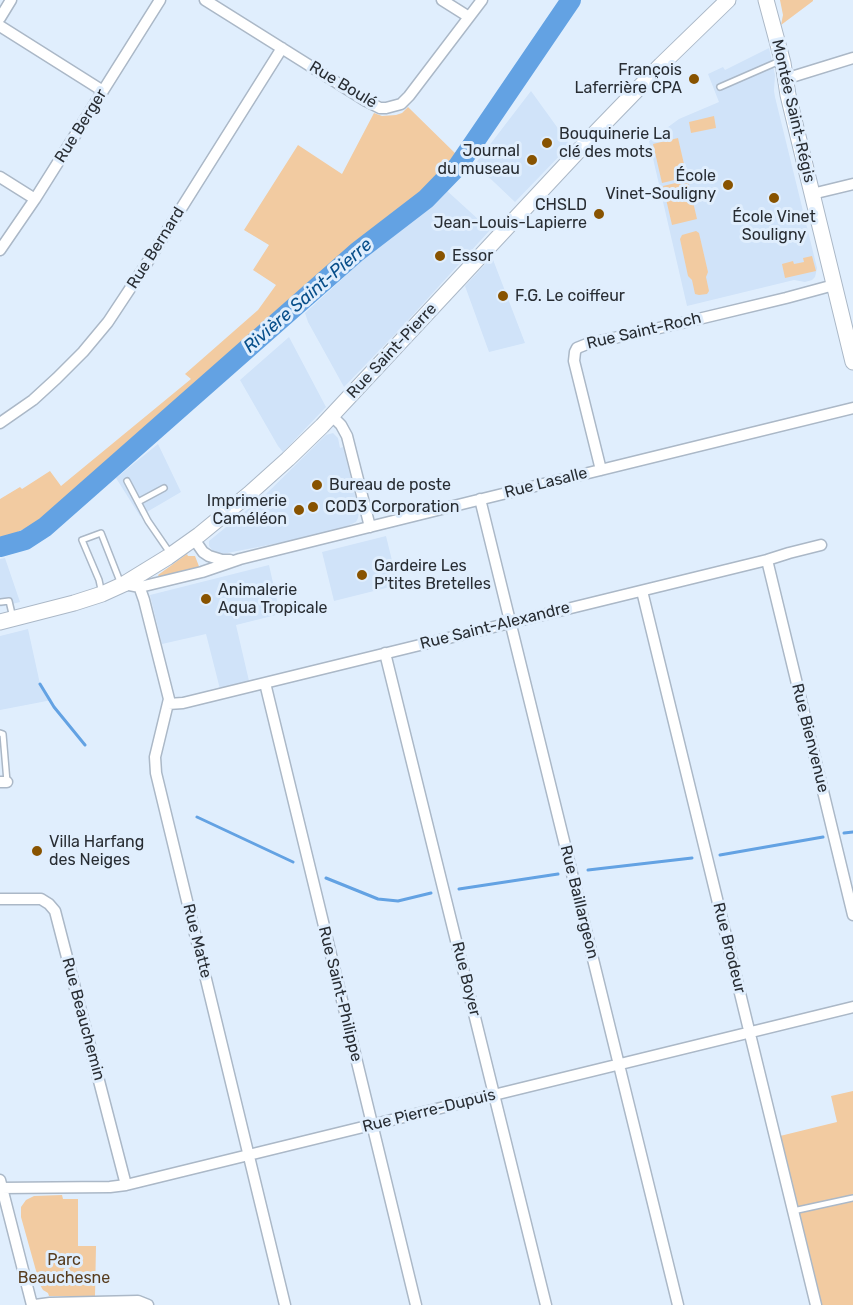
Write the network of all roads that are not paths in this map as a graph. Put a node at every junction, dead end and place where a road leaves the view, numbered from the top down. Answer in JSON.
{"nodes":[{"id":1,"x":11,"y":0,"type":"edge"},
{"id":2,"x":160,"y":0,"type":"edge"},
{"id":3,"x":205,"y":0,"type":"edge"},
{"id":4,"x":442,"y":0,"type":"edge"},
{"id":5,"x":482,"y":0,"type":"edge"},
{"id":6,"x":728,"y":0,"type":"edge"},
{"id":7,"x":766,"y":0,"type":"edge"},
{"id":8,"x":469,"y":17,"type":"junction"},
{"id":9,"x":0,"y":18,"type":"edge"},
{"id":10,"x":0,"y":26,"type":"edge"},
{"id":11,"x":282,"y":48,"type":"junction"},
{"id":12,"x":853,"y":58,"type":"edge"},
{"id":13,"x":782,"y":60,"type":"junction"},
{"id":14,"x":785,"y":79,"type":"junction"},
{"id":15,"x":720,"y":87,"type":"dead end"},
{"id":16,"x":103,"y":91,"type":"junction"},
{"id":17,"x":0,"y":177,"type":"edge"},
{"id":18,"x":853,"y":184,"type":"edge"},
{"id":19,"x":812,"y":194,"type":"junction"},
{"id":20,"x":35,"y":199,"type":"junction"},
{"id":21,"x":0,"y":250,"type":"edge"},
{"id":22,"x":834,"y":285,"type":"junction"},
{"id":23,"x":848,"y":322,"type":"edge"},
{"id":24,"x":853,"y":363,"type":"edge"},
{"id":25,"x":853,"y":408,"type":"edge"},
{"id":26,"x":331,"y":416,"type":"junction"},
{"id":27,"x":0,"y":423,"type":"edge"},
{"id":28,"x":601,"y":470,"type":"junction"},
{"id":29,"x":127,"y":481,"type":"dead end"},
{"id":30,"x":164,"y":488,"type":"dead end"},
{"id":31,"x":480,"y":499,"type":"junction"},
{"id":32,"x":138,"y":502,"type":"junction"},
{"id":33,"x":370,"y":527,"type":"junction"},
{"id":34,"x":194,"y":539,"type":"junction"},
{"id":35,"x":821,"y":545,"type":"dead end"},
{"id":36,"x":171,"y":555,"type":"junction"},
{"id":37,"x":240,"y":560,"type":"junction"},
{"id":38,"x":767,"y":560,"type":"junction"},
{"id":39,"x":130,"y":583,"type":"junction"},
{"id":40,"x":642,"y":591,"type":"junction"},
{"id":41,"x":102,"y":594,"type":"junction"},
{"id":42,"x":0,"y":601,"type":"edge"},
{"id":43,"x":7,"y":620,"type":"edge"},
{"id":44,"x":511,"y":622,"type":"junction"},
{"id":45,"x":385,"y":653,"type":"junction"},
{"id":46,"x":265,"y":683,"type":"junction"},
{"id":47,"x":168,"y":704,"type":"junction"},
{"id":48,"x":0,"y":733,"type":"edge"},
{"id":49,"x":4,"y":782,"type":"edge"},
{"id":50,"x":0,"y":899,"type":"edge"},
{"id":51,"x":853,"y":915,"type":"edge"},
{"id":52,"x":853,"y":1007,"type":"edge"},
{"id":53,"x":749,"y":1032,"type":"junction"},
{"id":54,"x":619,"y":1064,"type":"junction"},
{"id":55,"x":495,"y":1095,"type":"junction"},
{"id":56,"x":372,"y":1125,"type":"junction"},
{"id":57,"x":248,"y":1155,"type":"junction"},
{"id":58,"x":126,"y":1185,"type":"junction"},
{"id":59,"x":1,"y":1186,"type":"edge"},
{"id":60,"x":853,"y":1198,"type":"edge"},
{"id":61,"x":793,"y":1211,"type":"junction"},
{"id":62,"x":34,"y":1305,"type":"edge"},
{"id":63,"x":148,"y":1305,"type":"edge"},
{"id":64,"x":285,"y":1305,"type":"edge"},
{"id":65,"x":416,"y":1305,"type":"edge"},
{"id":66,"x":546,"y":1305,"type":"edge"},
{"id":67,"x":678,"y":1305,"type":"edge"},
{"id":68,"x":816,"y":1305,"type":"edge"}],
"edges":[{"from":1,"to":9,"type":"street"},
{"from":2,"to":16,"type":"street","name":"Rue Berger"},
{"from":3,"to":11,"type":"street","name":"Rue Boulé"},
{"from":4,"to":8,"type":"street"},
{"from":5,"to":8,"type":"street","name":"Rue Boulé"},
{"from":6,"to":26,"type":"main road","name":"Rue Saint-Pierre"},
{"from":7,"to":13,"type":"main road","name":"Montée Saint-Régis"},
{"from":8,"to":11,"type":"street","name":"Rue Boulé"},
{"from":10,"to":16,"type":"street"},
{"from":11,"to":27,"type":"street","name":"Rue Bernard"},
{"from":12,"to":14,"type":"street"},
{"from":13,"to":14,"type":"main road","name":"Montée Saint-Régis"},
{"from":13,"to":15,"type":"lane"},
{"from":14,"to":19,"type":"main road","name":"Montée Saint-Régis"},
{"from":16,"to":20,"type":"street","name":"Rue Berger"},
{"from":17,"to":20,"type":"street"},
{"from":18,"to":19,"type":"street"},
{"from":19,"to":22,"type":"main road","name":"Montée Saint-Régis"},
{"from":20,"to":21,"type":"street","name":"Rue Berger"},
{"from":22,"to":23,"type":"main road","name":"Montée Saint-Régis"},
{"from":22,"to":28,"type":"street","name":"Rue Saint-Roch"},
{"from":23,"to":24,"type":"main road","name":"Montée Saint-Régis"},
{"from":25,"to":28,"type":"street","name":"Rue Lasalle"},
{"from":26,"to":33,"type":"street"},
{"from":26,"to":34,"type":"main road","name":"Rue Saint-Pierre"},
{"from":28,"to":31,"type":"street","name":"Rue Lasalle"},
{"from":29,"to":32,"type":"lane"},
{"from":30,"to":32,"type":"lane"},
{"from":31,"to":33,"type":"street","name":"Rue Lasalle"},
{"from":31,"to":44,"type":"street","name":"Rue Baillargeon"},
{"from":32,"to":36,"type":"lane"},
{"from":33,"to":37,"type":"street","name":"Rue Lasalle"},
{"from":34,"to":36,"type":"main road","name":"Rue Saint-Pierre"},
{"from":34,"to":37,"type":"street","name":"Rue Lasalle"},
{"from":35,"to":38,"type":"street","name":"Rue Saint-Alexandre"},
{"from":36,"to":39,"type":"main road","name":"Rue Saint-Pierre"},
{"from":37,"to":39,"type":"street","name":"Rue Lasalle"},
{"from":38,"to":40,"type":"street","name":"Rue Saint-Alexandre"},
{"from":38,"to":51,"type":"street","name":"Rue Bienvenue"},
{"from":39,"to":41,"type":"main road","name":"Rue Saint-Pierre"},
{"from":39,"to":41,"type":"lane"},
{"from":39,"to":47,"type":"street","name":"Rue Matte"},
{"from":40,"to":44,"type":"street","name":"Rue Saint-Alexandre"},
{"from":40,"to":53,"type":"street","name":"Rue Brodeur"},
{"from":41,"to":43,"type":"main road","name":"Rue Saint-Pierre"},
{"from":42,"to":43,"type":"lane"},
{"from":44,"to":45,"type":"street","name":"Rue Saint-Alexandre"},
{"from":44,"to":54,"type":"street","name":"Rue Baillargeon"},
{"from":45,"to":46,"type":"street","name":"Rue Saint-Alexandre"},
{"from":45,"to":55,"type":"street","name":"Rue Boyer"},
{"from":46,"to":47,"type":"street","name":"Rue Saint-Alexandre"},
{"from":46,"to":56,"type":"street","name":"Rue Saint-Philippe"},
{"from":47,"to":57,"type":"street","name":"Rue Matte"},
{"from":48,"to":49,"type":"lane"},
{"from":50,"to":58,"type":"street","name":"Rue Beauchemin"},
{"from":52,"to":53,"type":"street","name":"Rue Pierre-Dupuis"},
{"from":53,"to":54,"type":"street","name":"Rue Pierre-Dupuis"},
{"from":53,"to":61,"type":"street","name":"Rue Brodeur"},
{"from":54,"to":55,"type":"street","name":"Rue Pierre-Dupuis"},
{"from":54,"to":67,"type":"street","name":"Rue Baillargeon"},
{"from":55,"to":56,"type":"street","name":"Rue Pierre-Dupuis"},
{"from":55,"to":66,"type":"street","name":"Rue Boyer"},
{"from":56,"to":57,"type":"street","name":"Rue Pierre-Dupuis"},
{"from":56,"to":65,"type":"street","name":"Rue Saint-Philippe"},
{"from":57,"to":58,"type":"street","name":"Rue Pierre-Dupuis"},
{"from":57,"to":64,"type":"street","name":"Rue Matte"},
{"from":58,"to":59,"type":"street","name":"Rue Pierre-Dupuis"},
{"from":59,"to":62,"type":"street"},
{"from":60,"to":61,"type":"lane"},
{"from":61,"to":68,"type":"street","name":"Rue Brodeur"},
{"from":62,"to":63,"type":"street"}]}
